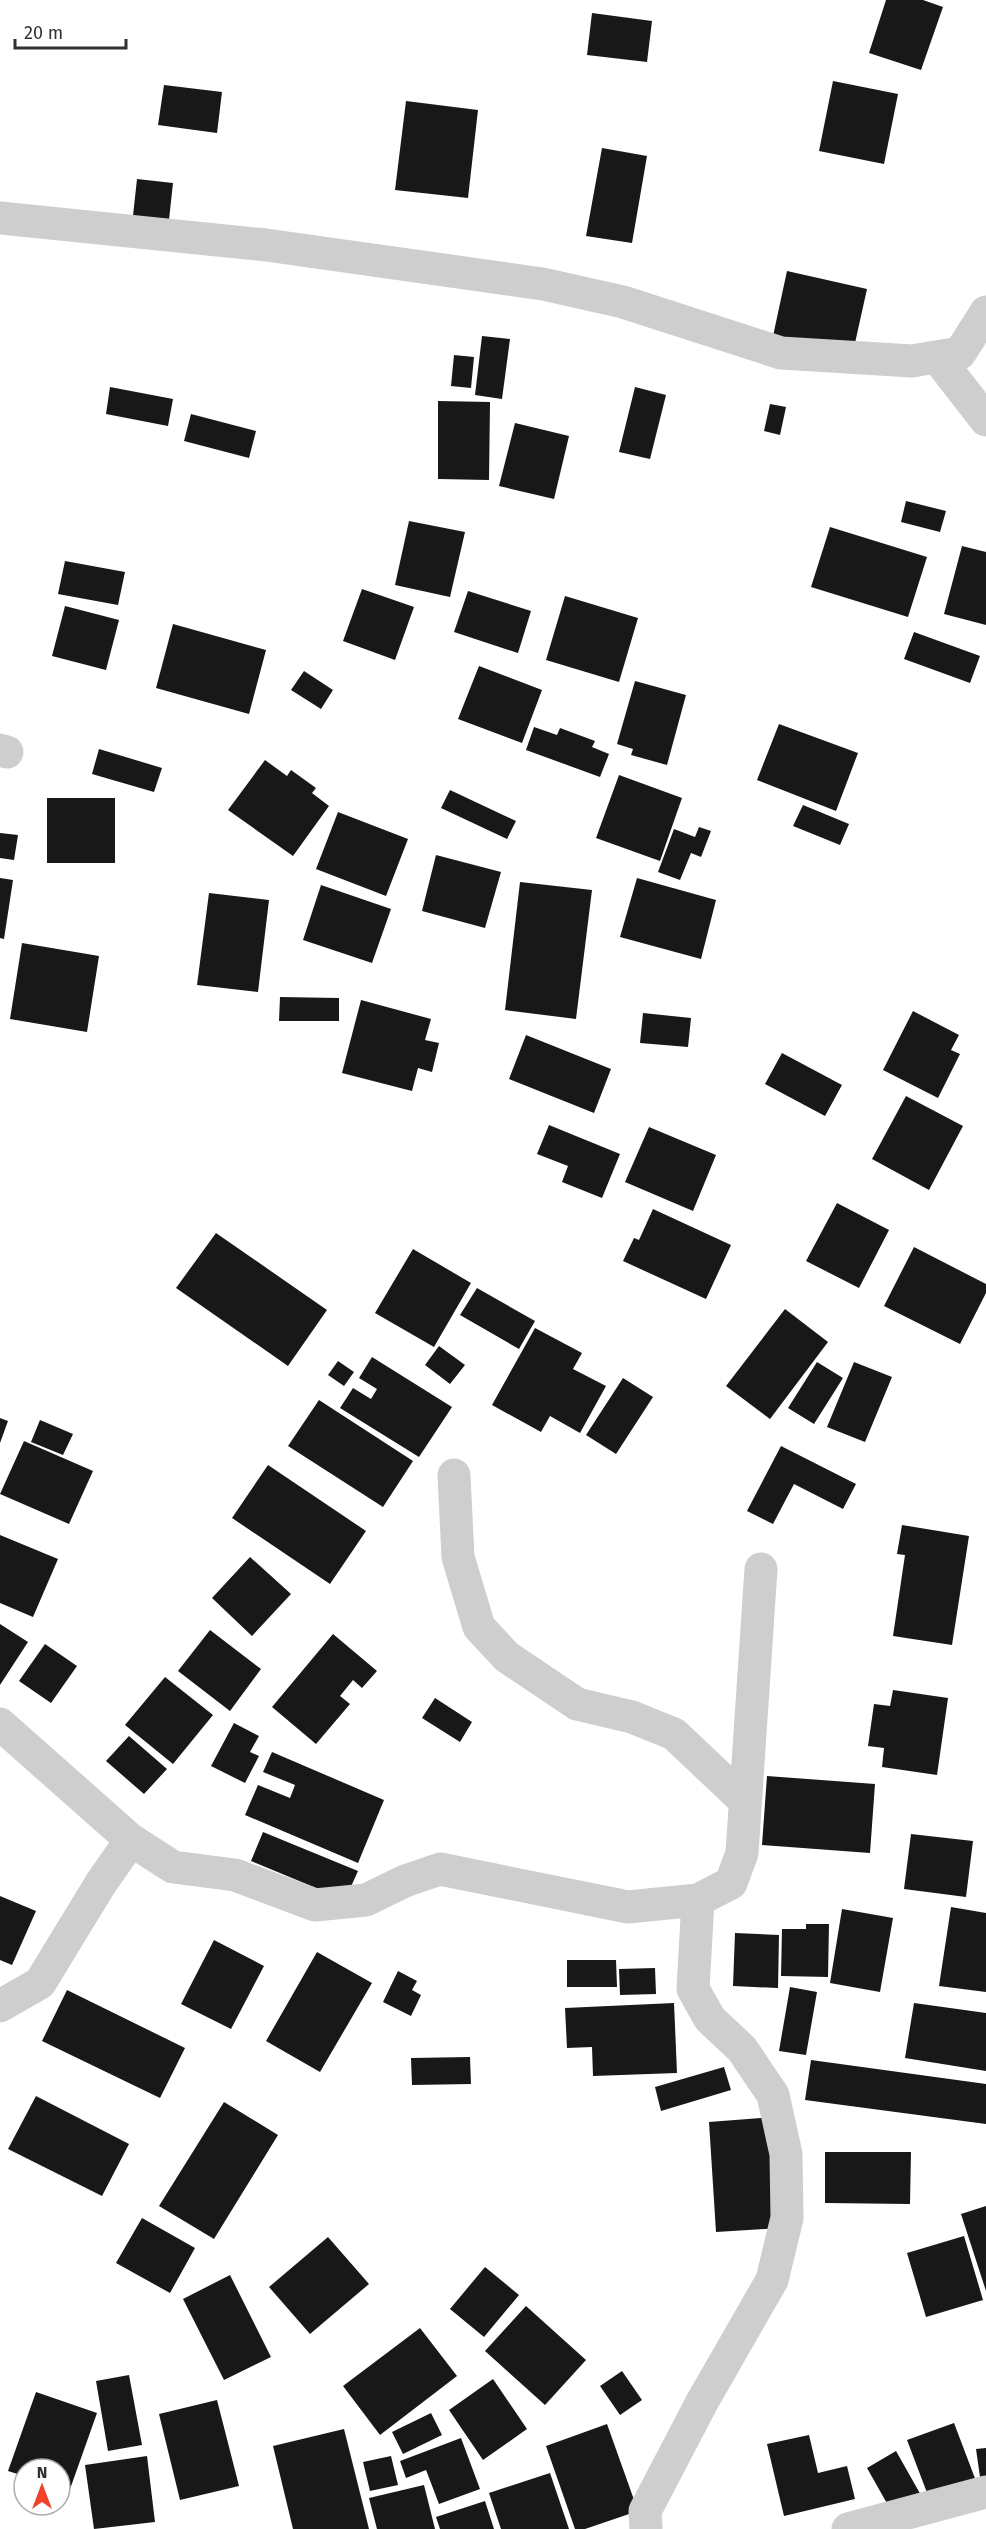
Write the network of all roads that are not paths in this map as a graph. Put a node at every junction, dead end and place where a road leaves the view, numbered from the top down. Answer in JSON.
{"nodes":[{"id":1,"x":0,"y":218,"type":"edge"},
{"id":2,"x":986,"y":312,"type":"edge"},
{"id":3,"x":937,"y":357,"type":"junction"},
{"id":4,"x":986,"y":420,"type":"edge"},
{"id":5,"x":454,"y":1475,"type":"dead end"},
{"id":6,"x":761,"y":1569,"type":"dead end"},
{"id":7,"x":0,"y":1724,"type":"edge"},
{"id":8,"x":745,"y":1801,"type":"junction"},
{"id":9,"x":131,"y":1840,"type":"junction"},
{"id":10,"x":698,"y":1900,"type":"junction"},
{"id":11,"x":0,"y":2006,"type":"edge"},
{"id":12,"x":986,"y":2492,"type":"edge"},
{"id":13,"x":646,"y":2529,"type":"edge"},
{"id":14,"x":848,"y":2529,"type":"edge"}],
"edges":[{"from":1,"to":3,"type":"street"},
{"from":2,"to":3,"type":"street"},
{"from":3,"to":4,"type":"street"},
{"from":5,"to":8,"type":"street"},
{"from":6,"to":8,"type":"street"},
{"from":7,"to":9,"type":"street"},
{"from":8,"to":10,"type":"street"},
{"from":9,"to":10,"type":"street"},
{"from":9,"to":11,"type":"street"},
{"from":10,"to":13,"type":"street"},
{"from":12,"to":14,"type":"street"}]}
